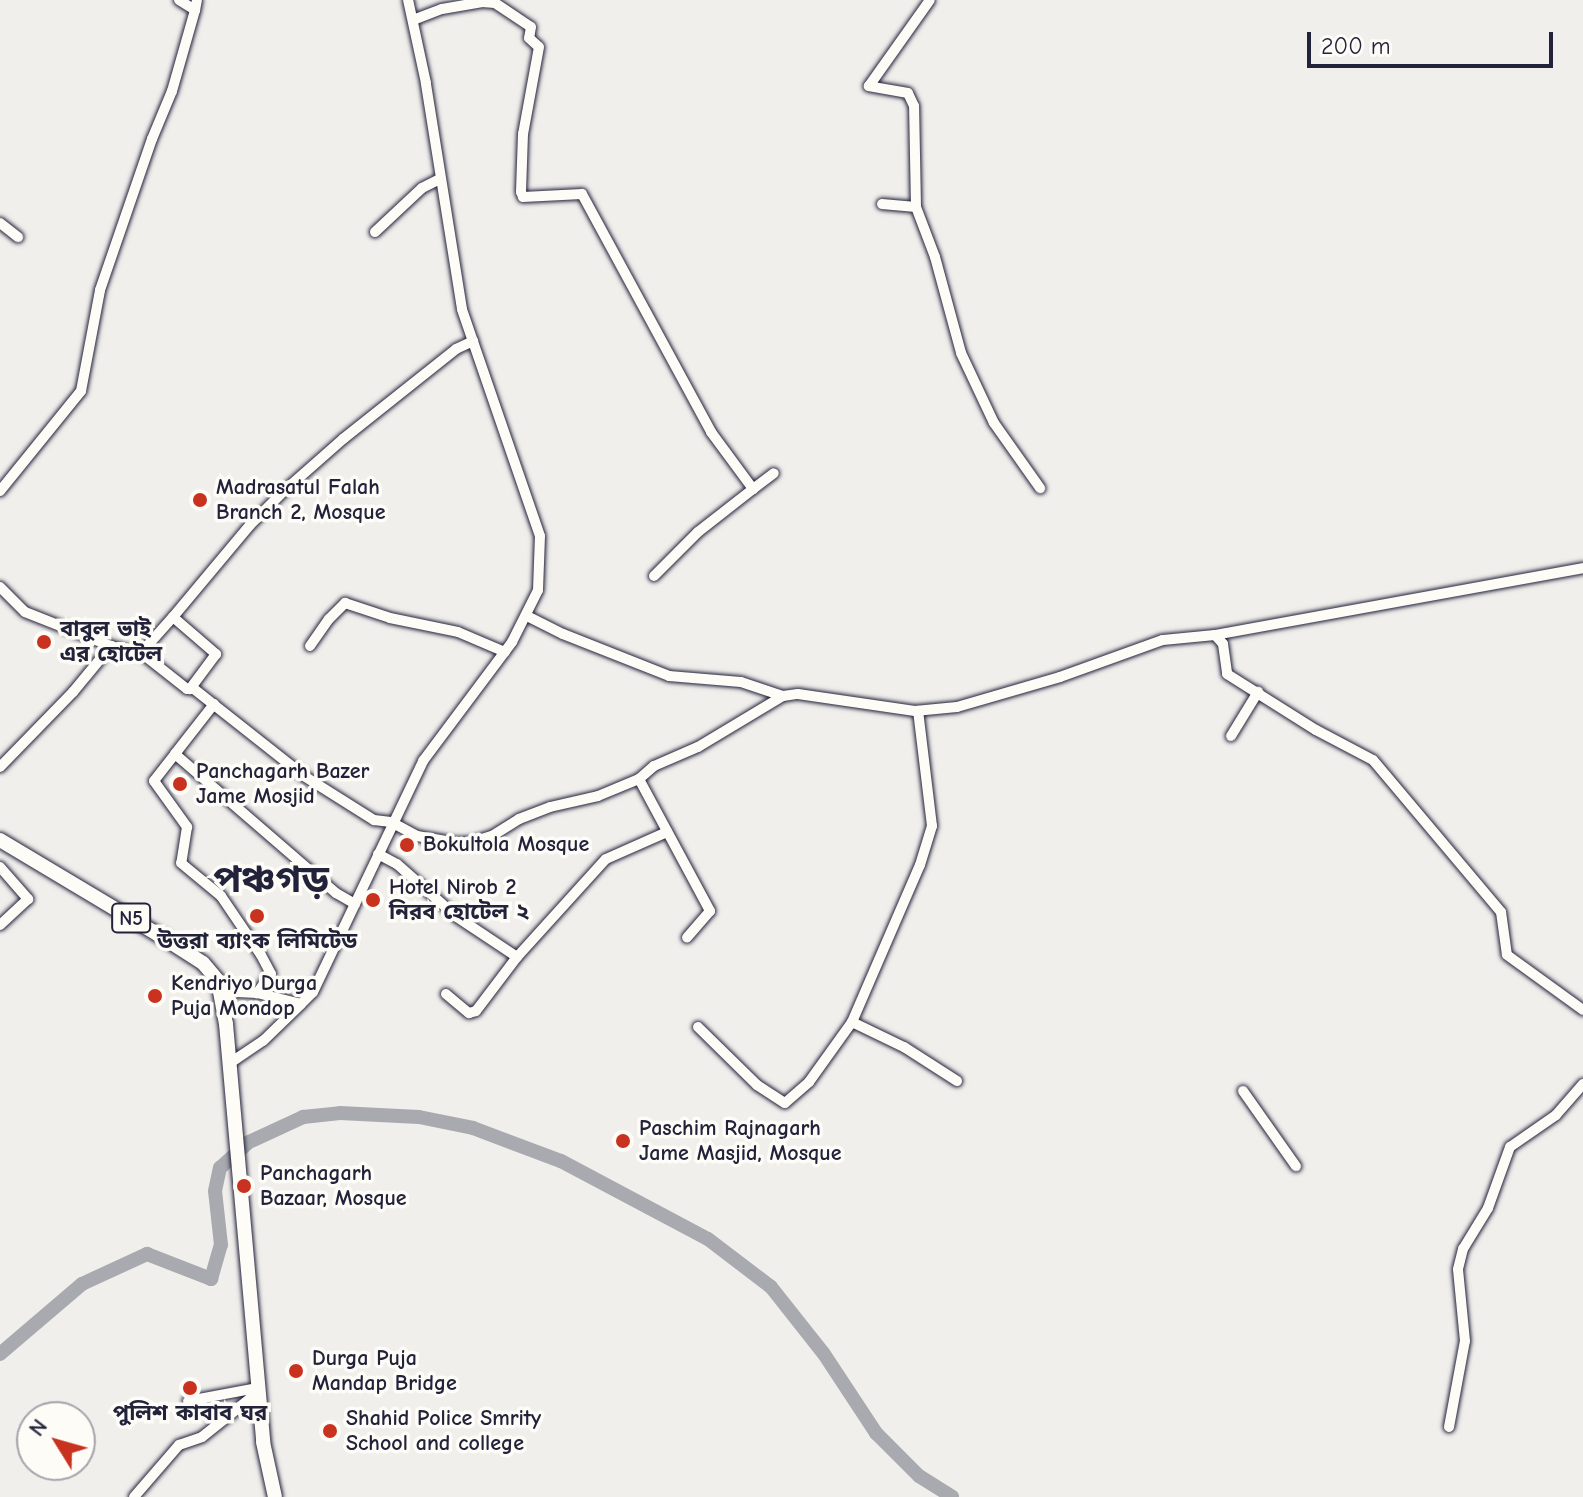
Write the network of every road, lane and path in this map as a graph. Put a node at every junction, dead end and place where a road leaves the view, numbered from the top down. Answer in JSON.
{"nodes":[{"id":1,"x":179,"y":0,"type":"edge"},
{"id":2,"x":408,"y":0,"type":"edge"},
{"id":3,"x":930,"y":0,"type":"edge"},
{"id":4,"x":196,"y":5,"type":"edge"},
{"id":5,"x":413,"y":20,"type":"junction"},
{"id":6,"x":440,"y":179,"type":"junction"},
{"id":7,"x":882,"y":204,"type":"dead end"},
{"id":8,"x":916,"y":207,"type":"junction"},
{"id":9,"x":0,"y":223,"type":"edge"},
{"id":10,"x":375,"y":232,"type":"dead end"},
{"id":11,"x":18,"y":237,"type":"dead end"},
{"id":12,"x":473,"y":341,"type":"junction"},
{"id":13,"x":774,"y":473,"type":"dead end"},
{"id":14,"x":1040,"y":488,"type":"dead end"},
{"id":15,"x":753,"y":489,"type":"junction"},
{"id":16,"x":0,"y":491,"type":"edge"},
{"id":17,"x":1583,"y":568,"type":"edge"},
{"id":18,"x":654,"y":576,"type":"dead end"},
{"id":19,"x":0,"y":587,"type":"edge"},
{"id":20,"x":527,"y":616,"type":"junction"},
{"id":21,"x":173,"y":617,"type":"junction"},
{"id":22,"x":1215,"y":635,"type":"junction"},
{"id":23,"x":111,"y":646,"type":"junction"},
{"id":24,"x":310,"y":646,"type":"dead end"},
{"id":25,"x":505,"y":652,"type":"junction"},
{"id":26,"x":140,"y":654,"type":"junction"},
{"id":27,"x":190,"y":689,"type":"junction"},
{"id":28,"x":1258,"y":692,"type":"junction"},
{"id":29,"x":783,"y":696,"type":"junction"},
{"id":30,"x":214,"y":704,"type":"junction"},
{"id":31,"x":918,"y":711,"type":"junction"},
{"id":32,"x":1231,"y":736,"type":"dead end"},
{"id":33,"x":175,"y":754,"type":"junction"},
{"id":34,"x":0,"y":767,"type":"edge"},
{"id":35,"x":639,"y":779,"type":"junction"},
{"id":36,"x":391,"y":822,"type":"junction"},
{"id":37,"x":667,"y":832,"type":"junction"},
{"id":38,"x":0,"y":840,"type":"edge"},
{"id":39,"x":378,"y":854,"type":"junction"},
{"id":40,"x":0,"y":867,"type":"edge"},
{"id":41,"x":355,"y":904,"type":"junction"},
{"id":42,"x":0,"y":925,"type":"edge"},
{"id":43,"x":687,"y":937,"type":"dead end"},
{"id":44,"x":517,"y":957,"type":"junction"},
{"id":45,"x":257,"y":993,"type":"junction"},
{"id":46,"x":446,"y":994,"type":"dead end"},
{"id":47,"x":222,"y":996,"type":"junction"},
{"id":48,"x":301,"y":1004,"type":"junction"},
{"id":49,"x":1583,"y":1010,"type":"edge"},
{"id":50,"x":852,"y":1022,"type":"junction"},
{"id":51,"x":698,"y":1027,"type":"dead end"},
{"id":52,"x":230,"y":1063,"type":"junction"},
{"id":53,"x":957,"y":1081,"type":"dead end"},
{"id":54,"x":1583,"y":1084,"type":"edge"},
{"id":55,"x":1243,"y":1091,"type":"dead end"},
{"id":56,"x":1296,"y":1166,"type":"dead end"},
{"id":57,"x":257,"y":1390,"type":"junction"},
{"id":58,"x":188,"y":1401,"type":"dead end"},
{"id":59,"x":1449,"y":1427,"type":"dead end"},
{"id":60,"x":134,"y":1497,"type":"edge"},
{"id":61,"x":275,"y":1497,"type":"edge"}],
"edges":[{"from":1,"to":4,"type":"street"},
{"from":2,"to":5,"type":"street"},
{"from":3,"to":8,"type":"street"},
{"from":4,"to":16,"type":"street"},
{"from":5,"to":6,"type":"street"},
{"from":5,"to":15,"type":"street"},
{"from":6,"to":10,"type":"street"},
{"from":6,"to":12,"type":"street"},
{"from":7,"to":8,"type":"street"},
{"from":8,"to":14,"type":"street"},
{"from":9,"to":11,"type":"street"},
{"from":12,"to":20,"type":"street"},
{"from":12,"to":21,"type":"street"},
{"from":13,"to":15,"type":"street"},
{"from":15,"to":18,"type":"street"},
{"from":17,"to":22,"type":"street"},
{"from":19,"to":23,"type":"street"},
{"from":20,"to":25,"type":"street"},
{"from":20,"to":29,"type":"street"},
{"from":21,"to":26,"type":"street"},
{"from":21,"to":27,"type":"street"},
{"from":22,"to":28,"type":"street"},
{"from":22,"to":31,"type":"street"},
{"from":23,"to":26,"type":"street"},
{"from":23,"to":34,"type":"street"},
{"from":24,"to":25,"type":"street"},
{"from":25,"to":36,"type":"street"},
{"from":26,"to":27,"type":"street"},
{"from":27,"to":30,"type":"street"},
{"from":28,"to":32,"type":"street"},
{"from":28,"to":49,"type":"street"},
{"from":29,"to":31,"type":"street"},
{"from":29,"to":35,"type":"street"},
{"from":30,"to":33,"type":"street"},
{"from":30,"to":36,"type":"street"},
{"from":31,"to":50,"type":"street"},
{"from":33,"to":41,"type":"street"},
{"from":33,"to":45,"type":"street"},
{"from":35,"to":36,"type":"street"},
{"from":35,"to":37,"type":"street"},
{"from":36,"to":39,"type":"street"},
{"from":37,"to":43,"type":"street"},
{"from":37,"to":44,"type":"street"},
{"from":38,"to":47,"type":"highway","number":"N5"},
{"from":39,"to":41,"type":"street"},
{"from":39,"to":44,"type":"street"},
{"from":40,"to":42,"type":"street"},
{"from":41,"to":48,"type":"street"},
{"from":44,"to":46,"type":"street"},
{"from":45,"to":47,"type":"street"},
{"from":45,"to":48,"type":"street"},
{"from":47,"to":52,"type":"highway","number":"N5"},
{"from":48,"to":52,"type":"street"},
{"from":50,"to":51,"type":"street"},
{"from":50,"to":53,"type":"street"},
{"from":52,"to":57,"type":"highway"},
{"from":54,"to":59,"type":"street"},
{"from":55,"to":56,"type":"street"},
{"from":57,"to":58,"type":"street"},
{"from":57,"to":60,"type":"street"},
{"from":57,"to":61,"type":"highway"}]}
